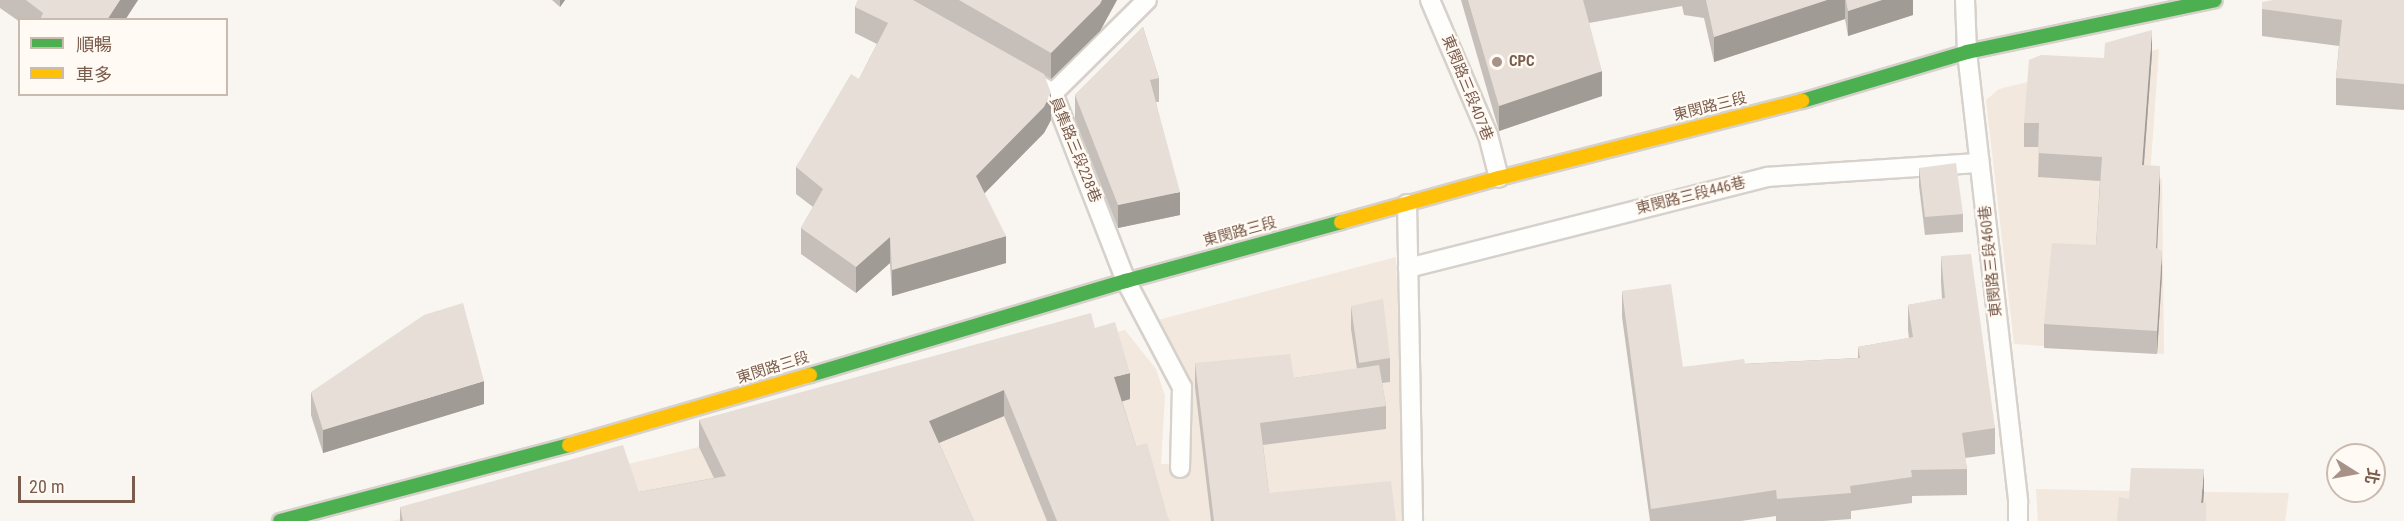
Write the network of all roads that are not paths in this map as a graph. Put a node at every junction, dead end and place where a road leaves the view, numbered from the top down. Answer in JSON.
{"nodes":[{"id":1,"x":1147,"y":0,"type":"edge"},
{"id":2,"x":1430,"y":0,"type":"edge"},
{"id":3,"x":1965,"y":0,"type":"edge"},
{"id":4,"x":2215,"y":0,"type":"edge"},
{"id":5,"x":1967,"y":52,"type":"junction"},
{"id":6,"x":1012,"y":70,"type":"edge"},
{"id":7,"x":1053,"y":93,"type":"junction"},
{"id":8,"x":1980,"y":163,"type":"junction"},
{"id":9,"x":1499,"y":178,"type":"junction"},
{"id":10,"x":1407,"y":204,"type":"junction"},
{"id":11,"x":1408,"y":268,"type":"junction"},
{"id":12,"x":1126,"y":280,"type":"junction"},
{"id":13,"x":1180,"y":468,"type":"dead end"},
{"id":14,"x":280,"y":521,"type":"edge"},
{"id":15,"x":1413,"y":521,"type":"edge"},
{"id":16,"x":2018,"y":521,"type":"edge"}],
"edges":[{"from":1,"to":7,"type":"lane"},
{"from":2,"to":9,"type":"lane","name":"東閔路三段407巷"},
{"from":3,"to":5,"type":"lane","name":"東閔路三段460巷"},
{"from":4,"to":5,"type":"main road","name":"東閔路三段"},
{"from":5,"to":8,"type":"lane","name":"東閔路三段460巷"},
{"from":5,"to":9,"type":"main road","name":"東閔路三段"},
{"from":6,"to":7,"type":"lane","name":"員集路三段228巷"},
{"from":7,"to":12,"type":"lane","name":"員集路三段228巷"},
{"from":8,"to":11,"type":"lane","name":"東閔路三段446巷"},
{"from":8,"to":16,"type":"lane","name":"東閔路三段460巷"},
{"from":9,"to":10,"type":"main road","name":"東閔路三段"},
{"from":10,"to":11,"type":"lane"},
{"from":10,"to":12,"type":"main road","name":"東閔路三段"},
{"from":11,"to":15,"type":"lane"},
{"from":12,"to":13,"type":"lane","name":"員集路三段228巷"},
{"from":12,"to":14,"type":"main road","name":"東閔路三段"}]}
